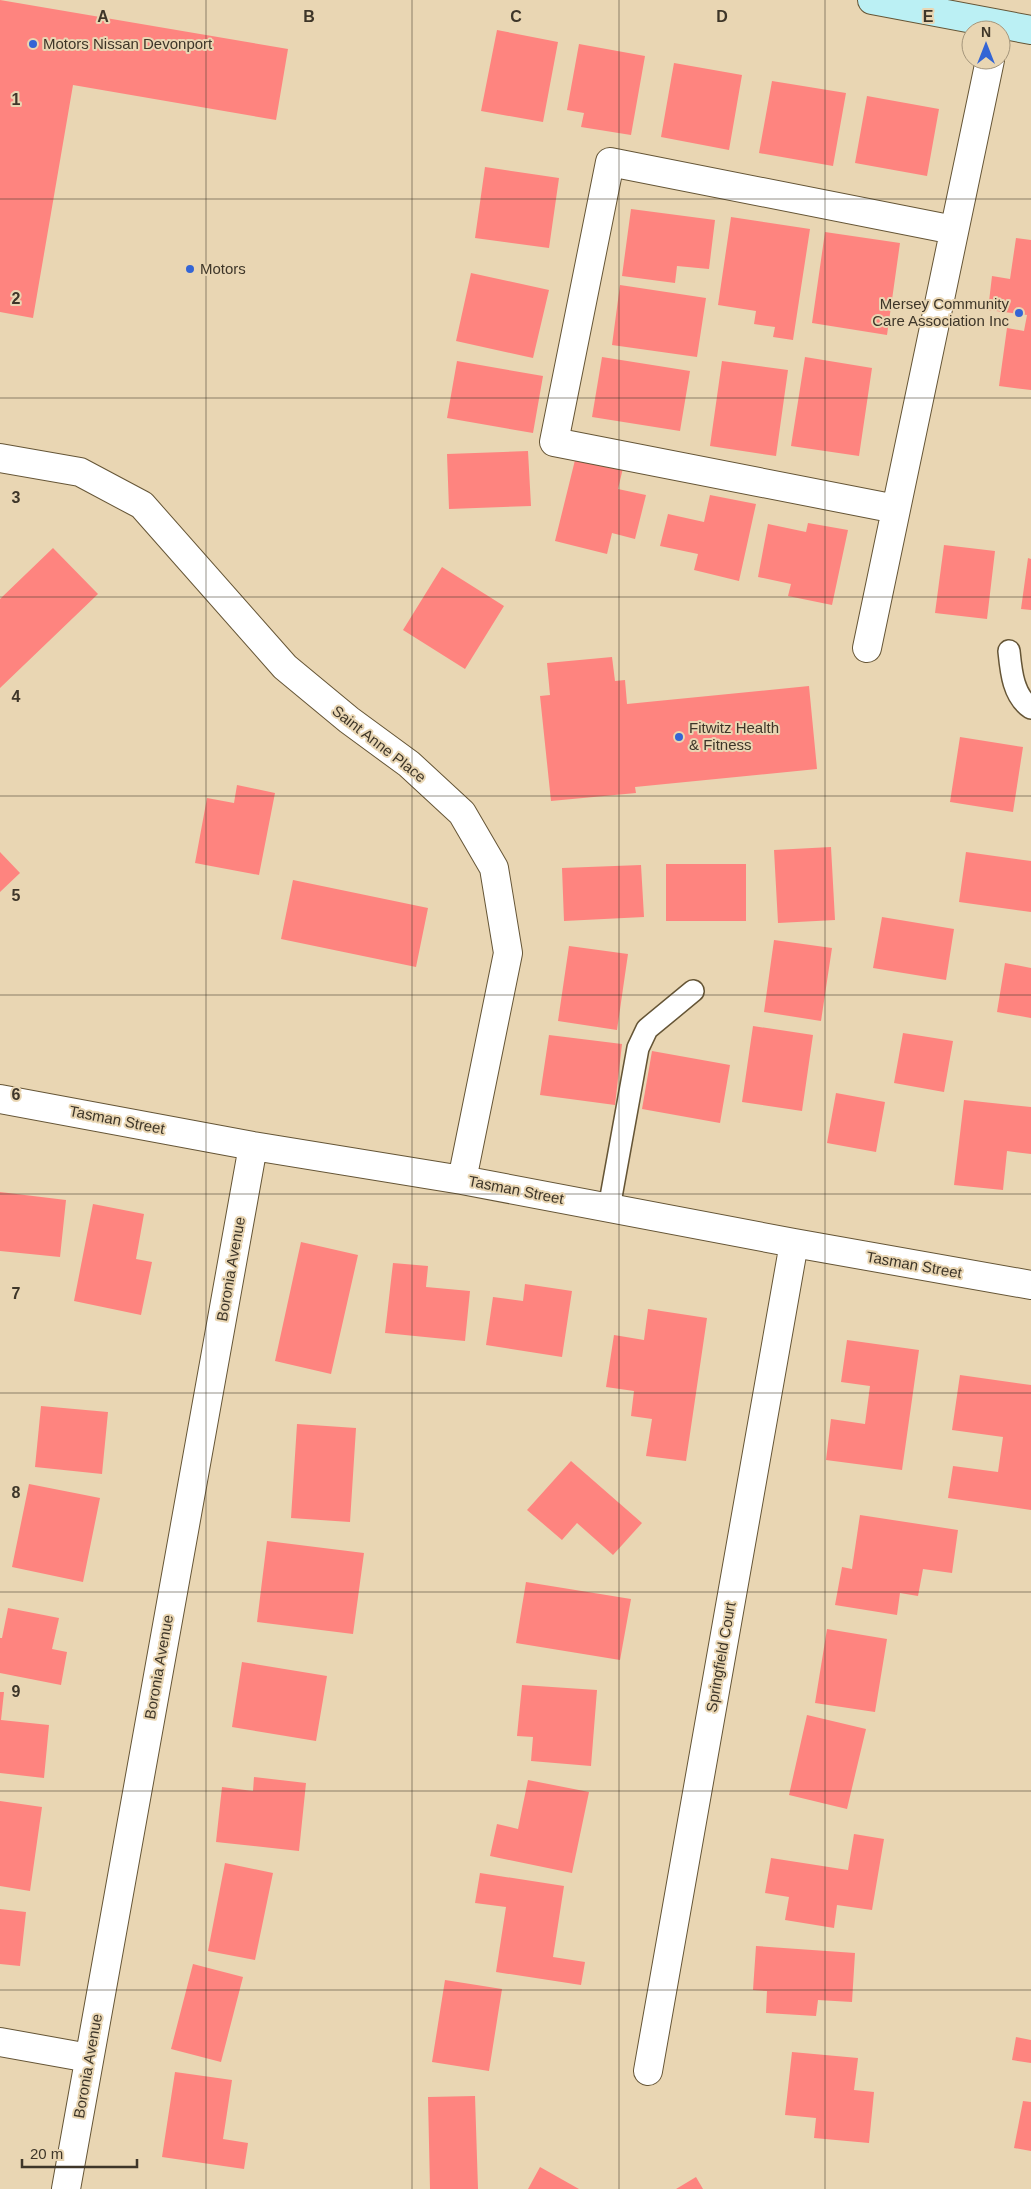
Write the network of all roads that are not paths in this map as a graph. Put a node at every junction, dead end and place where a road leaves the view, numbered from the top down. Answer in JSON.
{"nodes":[{"id":1,"x":872,"y":0,"type":"edge"},
{"id":2,"x":965,"y":20,"type":"edge"},
{"id":3,"x":1011,"y":28,"type":"edge"},
{"id":4,"x":1031,"y":30,"type":"edge"},
{"id":5,"x":988,"y":70,"type":"edge"},
{"id":6,"x":954,"y":230,"type":"junction"},
{"id":7,"x":0,"y":458,"type":"edge"},
{"id":8,"x":896,"y":509,"type":"junction"},
{"id":9,"x":867,"y":648,"type":"dead end"},
{"id":10,"x":1009,"y":651,"type":"dead end"},
{"id":11,"x":1031,"y":708,"type":"edge"},
{"id":12,"x":693,"y":991,"type":"dead end"},
{"id":13,"x":0,"y":1099,"type":"edge"},
{"id":14,"x":253,"y":1146,"type":"junction"},
{"id":15,"x":462,"y":1180,"type":"junction"},
{"id":16,"x":609,"y":1208,"type":"junction"},
{"id":17,"x":794,"y":1243,"type":"junction"},
{"id":18,"x":1031,"y":1285,"type":"edge"},
{"id":19,"x":0,"y":2042,"type":"edge"},
{"id":20,"x":89,"y":2058,"type":"junction"},
{"id":21,"x":648,"y":2070,"type":"dead end"},
{"id":22,"x":66,"y":2189,"type":"edge"}],
"edges":[{"from":1,"to":2,"type":"main road"},
{"from":3,"to":4,"type":"main road"},
{"from":5,"to":6,"type":"street"},
{"from":6,"to":8,"type":"street"},
{"from":6,"to":8,"type":"street"},
{"from":7,"to":15,"type":"street","name":"Saint Anne Place"},
{"from":8,"to":9,"type":"street"},
{"from":10,"to":11,"type":"lane"},
{"from":12,"to":16,"type":"lane"},
{"from":13,"to":14,"type":"street","name":"Tasman Street"},
{"from":14,"to":15,"type":"street","name":"Tasman Street"},
{"from":14,"to":20,"type":"street","name":"Boronia Avenue"},
{"from":15,"to":16,"type":"street","name":"Tasman Street"},
{"from":16,"to":17,"type":"street","name":"Tasman Street"},
{"from":17,"to":18,"type":"street","name":"Tasman Street"},
{"from":17,"to":21,"type":"street","name":"Springfield Court"},
{"from":19,"to":20,"type":"street"},
{"from":20,"to":22,"type":"street","name":"Boronia Avenue"}]}
